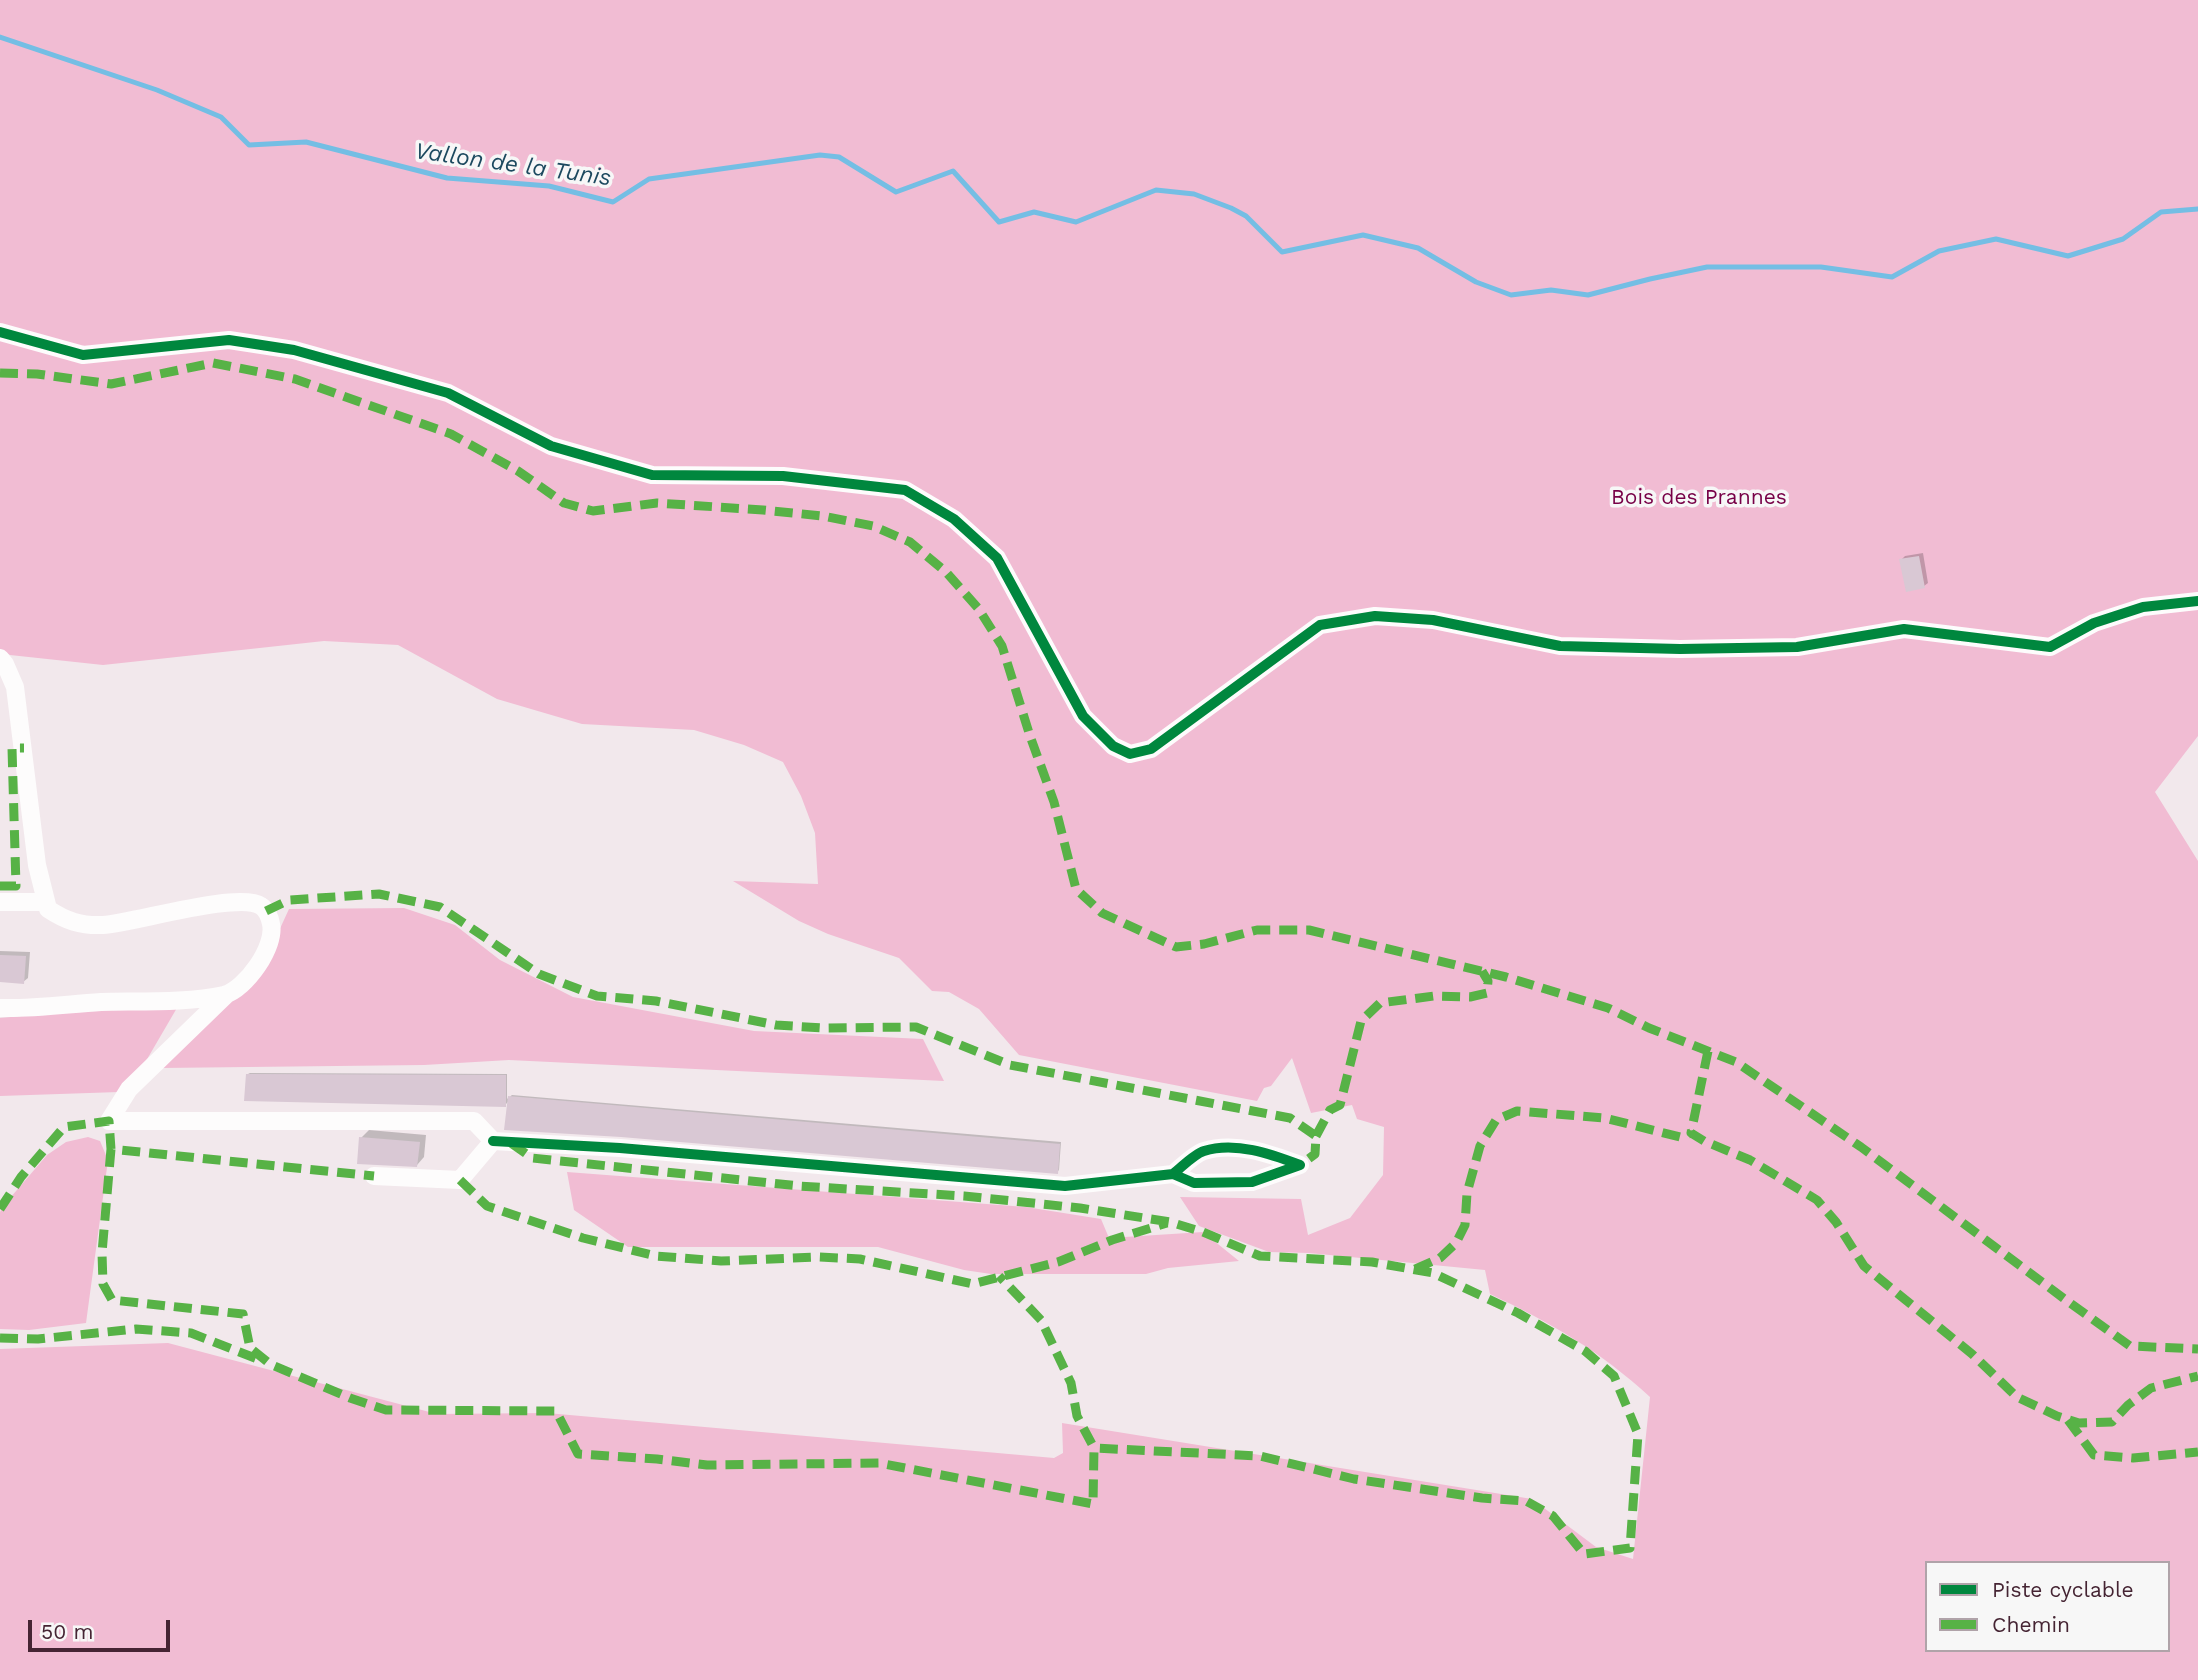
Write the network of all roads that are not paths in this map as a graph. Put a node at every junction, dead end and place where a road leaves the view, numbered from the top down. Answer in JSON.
{"nodes":[{"id":1,"x":0,"y":332,"type":"edge"},
{"id":2,"x":2198,"y":601,"type":"edge"},
{"id":3,"x":0,"y":658,"type":"edge"},
{"id":4,"x":0,"y":902,"type":"edge"},
{"id":5,"x":45,"y":902,"type":"junction"},
{"id":6,"x":227,"y":994,"type":"junction"},
{"id":7,"x":0,"y":1008,"type":"edge"},
{"id":8,"x":493,"y":1141,"type":"junction"},
{"id":9,"x":1173,"y":1174,"type":"junction"},
{"id":10,"x":374,"y":1176,"type":"dead end"}],
"edges":[{"from":1,"to":2,"type":"street"},
{"from":3,"to":5,"type":"street"},
{"from":4,"to":5,"type":"street"},
{"from":5,"to":6,"type":"street"},
{"from":6,"to":7,"type":"street"},
{"from":6,"to":8,"type":"street"},
{"from":8,"to":9,"type":"street"},
{"from":8,"to":10,"type":"street"},
{"from":9,"to":9,"type":"street"}]}
